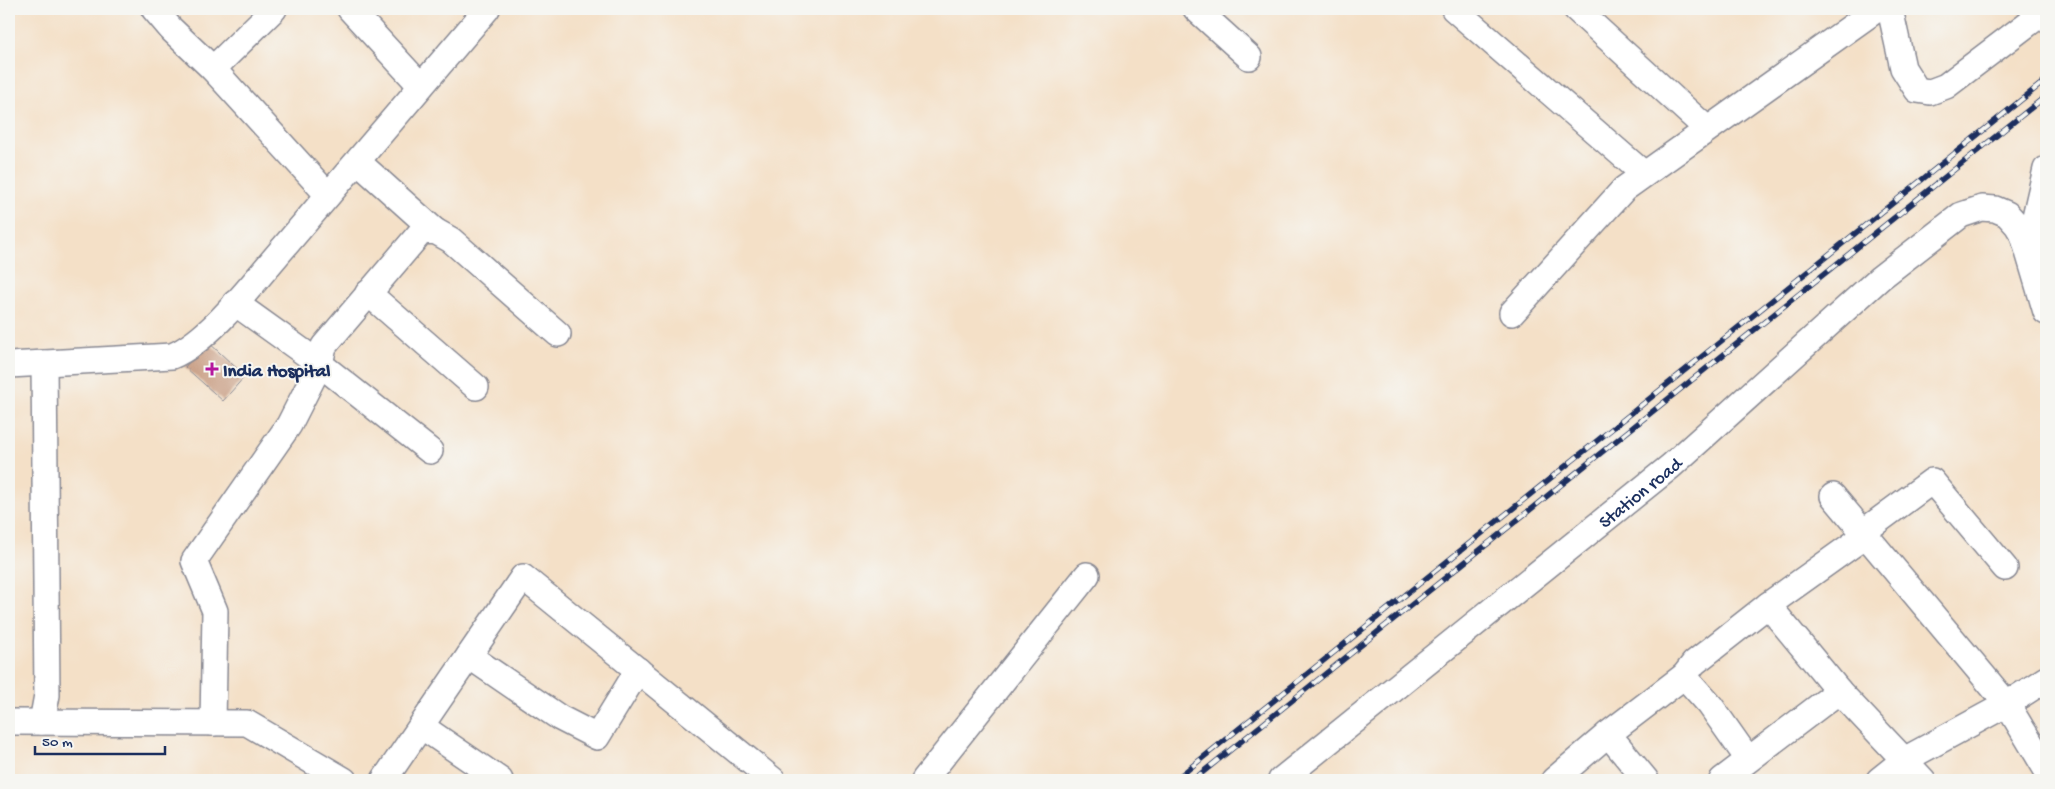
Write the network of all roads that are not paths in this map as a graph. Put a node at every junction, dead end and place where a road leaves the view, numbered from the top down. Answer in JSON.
{"nodes":[{"id":1,"x":154,"y":9,"type":"edge"},
{"id":2,"x":274,"y":9,"type":"edge"},
{"id":3,"x":350,"y":9,"type":"edge"},
{"id":4,"x":487,"y":9,"type":"edge"},
{"id":5,"x":1196,"y":9,"type":"edge"},
{"id":6,"x":1454,"y":9,"type":"edge"},
{"id":7,"x":1576,"y":9,"type":"edge"},
{"id":8,"x":1877,"y":9,"type":"edge"},
{"id":9,"x":1890,"y":9,"type":"edge"},
{"id":10,"x":2046,"y":10,"type":"edge"},
{"id":11,"x":1249,"y":57,"type":"dead end"},
{"id":12,"x":213,"y":69,"type":"junction"},
{"id":13,"x":421,"y":86,"type":"junction"},
{"id":14,"x":1707,"y":129,"type":"junction"},
{"id":15,"x":358,"y":162,"type":"junction"},
{"id":16,"x":2046,"y":169,"type":"edge"},
{"id":17,"x":1644,"y":174,"type":"junction"},
{"id":18,"x":328,"y":195,"type":"junction"},
{"id":19,"x":435,"y":231,"type":"junction"},
{"id":20,"x":2036,"y":280,"type":"junction"},
{"id":21,"x":368,"y":293,"type":"junction"},
{"id":22,"x":235,"y":303,"type":"junction"},
{"id":23,"x":2046,"y":312,"type":"edge"},
{"id":24,"x":1512,"y":313,"type":"dead end"},
{"id":25,"x":558,"y":334,"type":"dead end"},
{"id":26,"x":44,"y":363,"type":"junction"},
{"id":27,"x":320,"y":364,"type":"junction"},
{"id":28,"x":9,"y":365,"type":"edge"},
{"id":29,"x":476,"y":387,"type":"dead end"},
{"id":30,"x":430,"y":451,"type":"dead end"},
{"id":31,"x":1833,"y":496,"type":"dead end"},
{"id":32,"x":1864,"y":534,"type":"junction"},
{"id":33,"x":2005,"y":568,"type":"dead end"},
{"id":34,"x":1087,"y":575,"type":"dead end"},
{"id":35,"x":1768,"y":605,"type":"junction"},
{"id":36,"x":469,"y":656,"type":"junction"},
{"id":37,"x":638,"y":670,"type":"junction"},
{"id":38,"x":1684,"y":676,"type":"junction"},
{"id":39,"x":2046,"y":680,"type":"edge"},
{"id":40,"x":1839,"y":691,"type":"junction"},
{"id":41,"x":2007,"y":704,"type":"junction"},
{"id":42,"x":9,"y":722,"type":"edge"},
{"id":43,"x":42,"y":722,"type":"junction"},
{"id":44,"x":213,"y":723,"type":"junction"},
{"id":45,"x":421,"y":726,"type":"junction"},
{"id":46,"x":1608,"y":734,"type":"junction"},
{"id":47,"x":1748,"y":759,"type":"junction"},
{"id":48,"x":1904,"y":760,"type":"junction"},
{"id":49,"x":2046,"y":769,"type":"edge"},
{"id":50,"x":344,"y":780,"type":"edge"},
{"id":51,"x":384,"y":780,"type":"edge"},
{"id":52,"x":500,"y":780,"type":"edge"},
{"id":53,"x":773,"y":780,"type":"edge"},
{"id":54,"x":924,"y":780,"type":"edge"},
{"id":55,"x":1281,"y":780,"type":"edge"},
{"id":56,"x":1554,"y":780,"type":"edge"},
{"id":57,"x":1646,"y":780,"type":"edge"},
{"id":58,"x":1722,"y":780,"type":"edge"},
{"id":59,"x":1878,"y":780,"type":"edge"},
{"id":60,"x":1923,"y":780,"type":"edge"}],
"edges":[{"from":1,"to":12,"type":"street"},
{"from":2,"to":12,"type":"street"},
{"from":3,"to":13,"type":"street"},
{"from":4,"to":13,"type":"street"},
{"from":5,"to":11,"type":"street"},
{"from":6,"to":17,"type":"street"},
{"from":7,"to":14,"type":"street"},
{"from":8,"to":14,"type":"street"},
{"from":9,"to":10,"type":"street"},
{"from":12,"to":18,"type":"street"},
{"from":13,"to":15,"type":"street"},
{"from":14,"to":17,"type":"street"},
{"from":15,"to":18,"type":"street"},
{"from":15,"to":19,"type":"street"},
{"from":16,"to":20,"type":"street"},
{"from":17,"to":24,"type":"street"},
{"from":18,"to":22,"type":"street"},
{"from":19,"to":21,"type":"street"},
{"from":19,"to":25,"type":"street"},
{"from":20,"to":23,"type":"street"},
{"from":20,"to":55,"type":"street","name":"Station road"},
{"from":21,"to":27,"type":"street"},
{"from":21,"to":29,"type":"street"},
{"from":22,"to":26,"type":"street"},
{"from":22,"to":27,"type":"street"},
{"from":26,"to":28,"type":"street"},
{"from":26,"to":43,"type":"street"},
{"from":27,"to":30,"type":"street"},
{"from":27,"to":44,"type":"street"},
{"from":31,"to":32,"type":"street"},
{"from":32,"to":33,"type":"street"},
{"from":32,"to":35,"type":"street"},
{"from":32,"to":41,"type":"street"},
{"from":34,"to":54,"type":"street"},
{"from":35,"to":38,"type":"street"},
{"from":35,"to":40,"type":"street"},
{"from":36,"to":37,"type":"street"},
{"from":36,"to":37,"type":"street"},
{"from":36,"to":45,"type":"street"},
{"from":37,"to":53,"type":"street"},
{"from":38,"to":46,"type":"street"},
{"from":38,"to":47,"type":"street"},
{"from":39,"to":41,"type":"street"},
{"from":40,"to":47,"type":"street"},
{"from":40,"to":48,"type":"street"},
{"from":41,"to":48,"type":"street"},
{"from":41,"to":49,"type":"street"},
{"from":42,"to":43,"type":"street"},
{"from":43,"to":44,"type":"street"},
{"from":44,"to":50,"type":"street"},
{"from":45,"to":51,"type":"street"},
{"from":45,"to":52,"type":"street"},
{"from":46,"to":56,"type":"street"},
{"from":46,"to":57,"type":"street"},
{"from":47,"to":58,"type":"street"},
{"from":48,"to":59,"type":"street"},
{"from":48,"to":60,"type":"street"}]}
